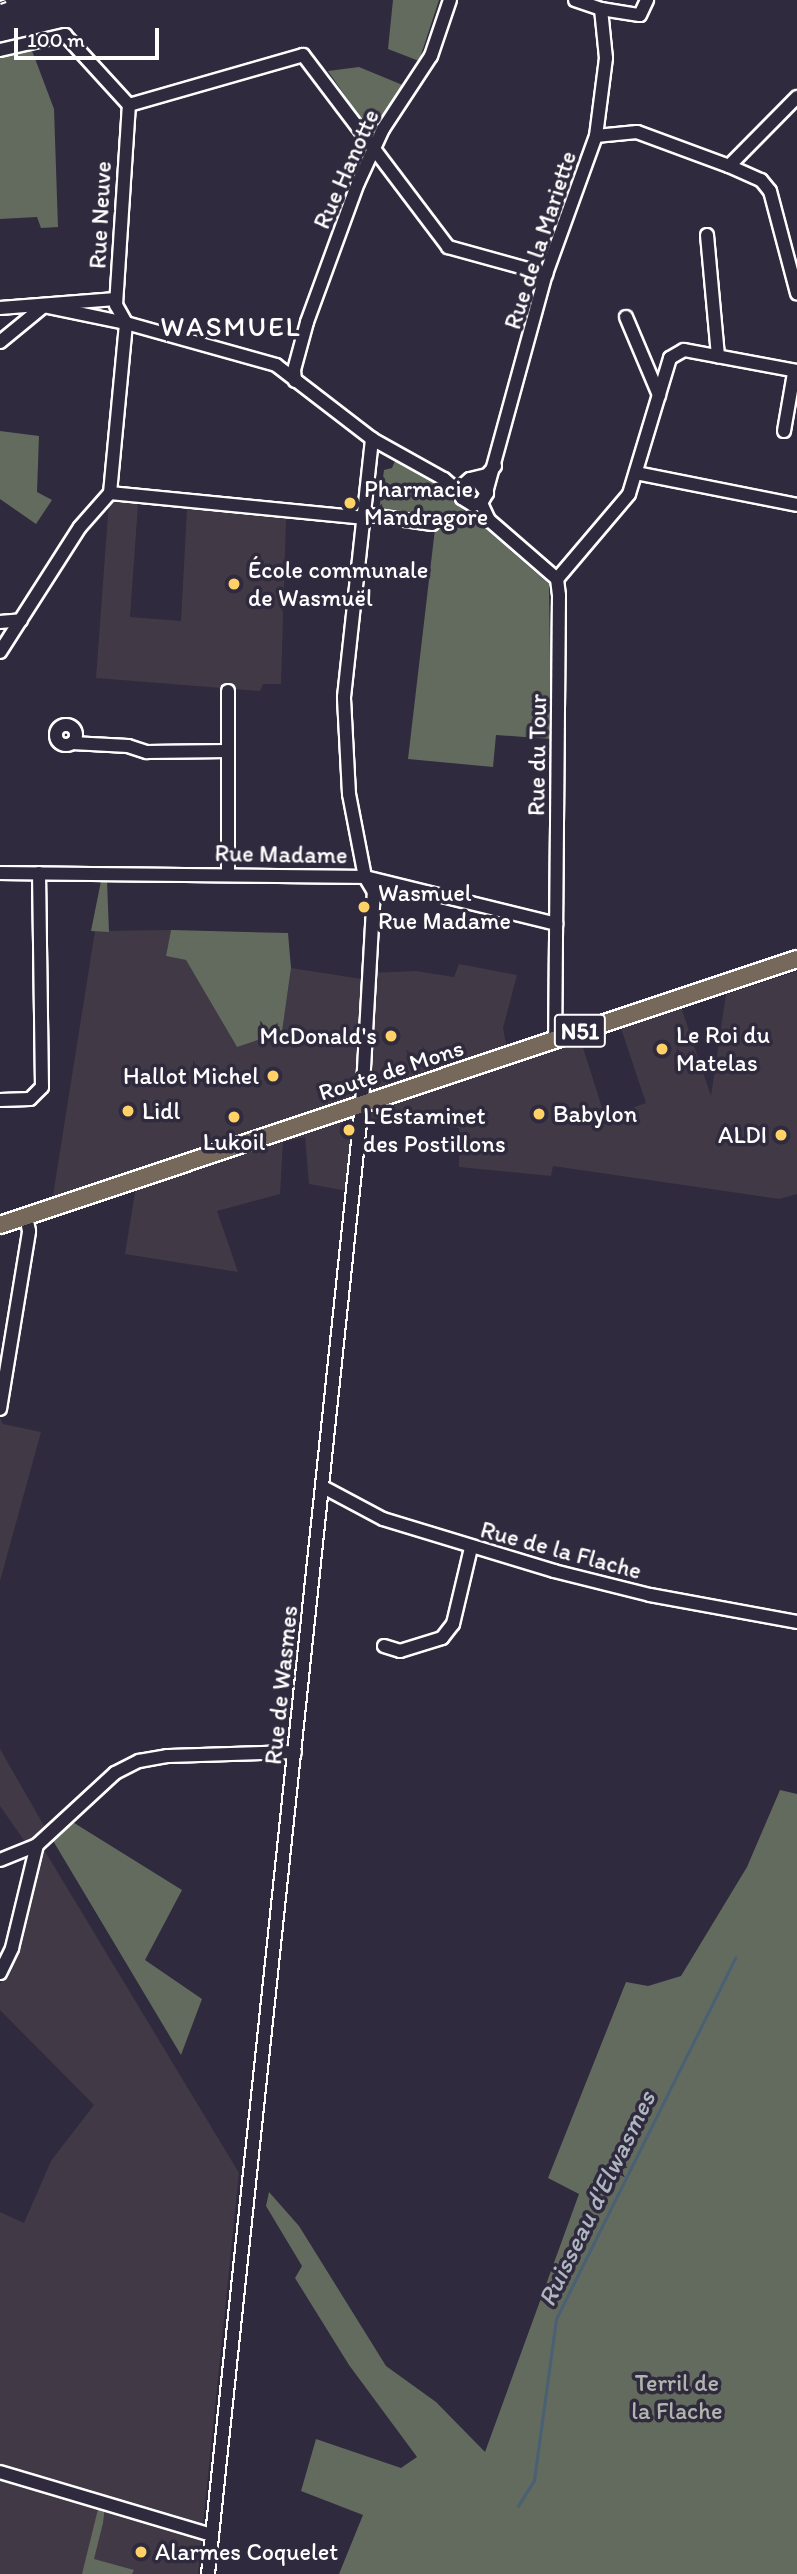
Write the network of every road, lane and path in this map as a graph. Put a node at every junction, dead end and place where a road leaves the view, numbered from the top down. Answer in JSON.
{"nodes":[{"id":1,"x":450,"y":0,"type":"edge"},
{"id":2,"x":575,"y":0,"type":"edge"},
{"id":3,"x":648,"y":0,"type":"edge"},
{"id":4,"x":601,"y":9,"type":"junction"},
{"id":5,"x":0,"y":50,"type":"edge"},
{"id":6,"x":797,"y":97,"type":"edge"},
{"id":7,"x":129,"y":105,"type":"junction"},
{"id":8,"x":596,"y":136,"type":"junction"},
{"id":9,"x":374,"y":150,"type":"junction"},
{"id":10,"x":729,"y":166,"type":"junction"},
{"id":11,"x":707,"y":235,"type":"dead end"},
{"id":12,"x":546,"y":274,"type":"junction"},
{"id":13,"x":797,"y":293,"type":"edge"},
{"id":14,"x":116,"y":299,"type":"junction"},
{"id":15,"x":44,"y":306,"type":"junction"},
{"id":16,"x":0,"y":308,"type":"edge"},
{"id":17,"x":626,"y":317,"type":"dead end"},
{"id":18,"x":126,"y":323,"type":"junction"},
{"id":19,"x":0,"y":342,"type":"edge"},
{"id":20,"x":718,"y":357,"type":"junction"},
{"id":21,"x":795,"y":372,"type":"edge"},
{"id":22,"x":295,"y":382,"type":"junction"},
{"id":23,"x":659,"y":395,"type":"junction"},
{"id":24,"x":784,"y":430,"type":"dead end"},
{"id":25,"x":372,"y":439,"type":"junction"},
{"id":26,"x":496,"y":462,"type":"junction"},
{"id":27,"x":636,"y":473,"type":"junction"},
{"id":28,"x":470,"y":492,"type":"junction"},
{"id":29,"x":110,"y":493,"type":"junction"},
{"id":30,"x":797,"y":505,"type":"edge"},
{"id":31,"x":363,"y":516,"type":"junction"},
{"id":32,"x":432,"y":524,"type":"dead end"},
{"id":33,"x":557,"y":579,"type":"junction"},
{"id":34,"x":21,"y":620,"type":"junction"},
{"id":35,"x":0,"y":622,"type":"edge"},
{"id":36,"x":0,"y":652,"type":"edge"},
{"id":37,"x":228,"y":691,"type":"dead end"},
{"id":38,"x":72,"y":743,"type":"dead end"},
{"id":39,"x":228,"y":751,"type":"junction"},
{"id":40,"x":0,"y":873,"type":"edge"},
{"id":41,"x":39,"y":873,"type":"junction"},
{"id":42,"x":228,"y":874,"type":"junction"},
{"id":43,"x":365,"y":877,"type":"junction"},
{"id":44,"x":556,"y":924,"type":"junction"},
{"id":45,"x":797,"y":959,"type":"edge"},
{"id":46,"x":555,"y":1040,"type":"junction"},
{"id":47,"x":0,"y":1100,"type":"edge"},
{"id":48,"x":362,"y":1104,"type":"junction"},
{"id":49,"x":26,"y":1216,"type":"junction"},
{"id":50,"x":0,"y":1225,"type":"edge"},
{"id":51,"x":0,"y":1409,"type":"edge"},
{"id":52,"x":323,"y":1487,"type":"junction"},
{"id":53,"x":471,"y":1548,"type":"junction"},
{"id":54,"x":797,"y":1622,"type":"edge"},
{"id":55,"x":384,"y":1646,"type":"dead end"},
{"id":56,"x":295,"y":1752,"type":"junction"},
{"id":57,"x":37,"y":1845,"type":"junction"},
{"id":58,"x":0,"y":1860,"type":"edge"},
{"id":59,"x":0,"y":1973,"type":"edge"},
{"id":60,"x":0,"y":2472,"type":"edge"},
{"id":61,"x":212,"y":2535,"type":"junction"},
{"id":62,"x":208,"y":2574,"type":"edge"}],
"edges":[{"from":1,"to":9,"type":"street","name":"Rue Hanotte"},
{"from":2,"to":4,"type":"street"},
{"from":3,"to":4,"type":"street"},
{"from":4,"to":8,"type":"street"},
{"from":5,"to":7,"type":"street"},
{"from":6,"to":10,"type":"street"},
{"from":7,"to":9,"type":"street"},
{"from":7,"to":14,"type":"street","name":"Rue Neuve"},
{"from":8,"to":10,"type":"street","name":"Rue de la Mariette"},
{"from":8,"to":12,"type":"street","name":"Rue de la Mariette"},
{"from":9,"to":12,"type":"street"},
{"from":9,"to":22,"type":"street","name":"Rue Hanotte"},
{"from":10,"to":13,"type":"street","name":"Rue de la Mariette"},
{"from":11,"to":20,"type":"street"},
{"from":12,"to":26,"type":"street","name":"Rue de la Mariette"},
{"from":14,"to":15,"type":"street"},
{"from":14,"to":18,"type":"street","name":"Rue Neuve"},
{"from":15,"to":16,"type":"street"},
{"from":15,"to":18,"type":"street"},
{"from":15,"to":19,"type":"street"},
{"from":17,"to":23,"type":"street"},
{"from":18,"to":22,"type":"street"},
{"from":18,"to":29,"type":"street"},
{"from":20,"to":21,"type":"street"},
{"from":20,"to":23,"type":"street"},
{"from":21,"to":24,"type":"street"},
{"from":22,"to":25,"type":"street"},
{"from":23,"to":27,"type":"street"},
{"from":25,"to":28,"type":"street"},
{"from":25,"to":31,"type":"street","name":"Rue de Wasmes"},
{"from":26,"to":28,"type":"street"},
{"from":26,"to":28,"type":"street","name":"Rue de la Mariette"},
{"from":27,"to":30,"type":"street"},
{"from":27,"to":33,"type":"street"},
{"from":28,"to":33,"type":"street"},
{"from":29,"to":31,"type":"street"},
{"from":29,"to":34,"type":"street"},
{"from":31,"to":32,"type":"street"},
{"from":31,"to":43,"type":"street","name":"Rue de Wasmes"},
{"from":33,"to":44,"type":"street","name":"Rue du Tour"},
{"from":34,"to":35,"type":"street"},
{"from":34,"to":36,"type":"street"},
{"from":37,"to":39,"type":"street"},
{"from":38,"to":39,"type":"street"},
{"from":39,"to":42,"type":"street"},
{"from":40,"to":41,"type":"street","name":"Rue Madame"},
{"from":41,"to":42,"type":"street","name":"Rue Madame"},
{"from":41,"to":47,"type":"street"},
{"from":42,"to":43,"type":"street","name":"Rue Madame"},
{"from":43,"to":44,"type":"street","name":"Rue Madame"},
{"from":43,"to":48,"type":"street","name":"Rue de Wasmes"},
{"from":44,"to":46,"type":"street","name":"Rue du Tour"},
{"from":45,"to":46,"type":"main road","name":"Route de Mons","number":"N51"},
{"from":46,"to":48,"type":"main road","name":"Route de Mons","number":"N51"},
{"from":48,"to":49,"type":"main road","name":"Route de Mons","number":"N51"},
{"from":48,"to":52,"type":"street","name":"Rue de Wasmes"},
{"from":49,"to":50,"type":"main road","name":"Route de Mons","number":"N51"},
{"from":49,"to":51,"type":"street"},
{"from":52,"to":53,"type":"street","name":"Rue de la Flache"},
{"from":52,"to":56,"type":"street","name":"Rue de Wasmes"},
{"from":53,"to":54,"type":"street","name":"Rue de la Flache"},
{"from":53,"to":55,"type":"street"},
{"from":56,"to":57,"type":"street"},
{"from":56,"to":61,"type":"street","name":"Rue de Wasmes"},
{"from":57,"to":58,"type":"street"},
{"from":57,"to":59,"type":"street"},
{"from":60,"to":61,"type":"street"},
{"from":61,"to":62,"type":"street","name":"Rue de Wasmes"}]}
